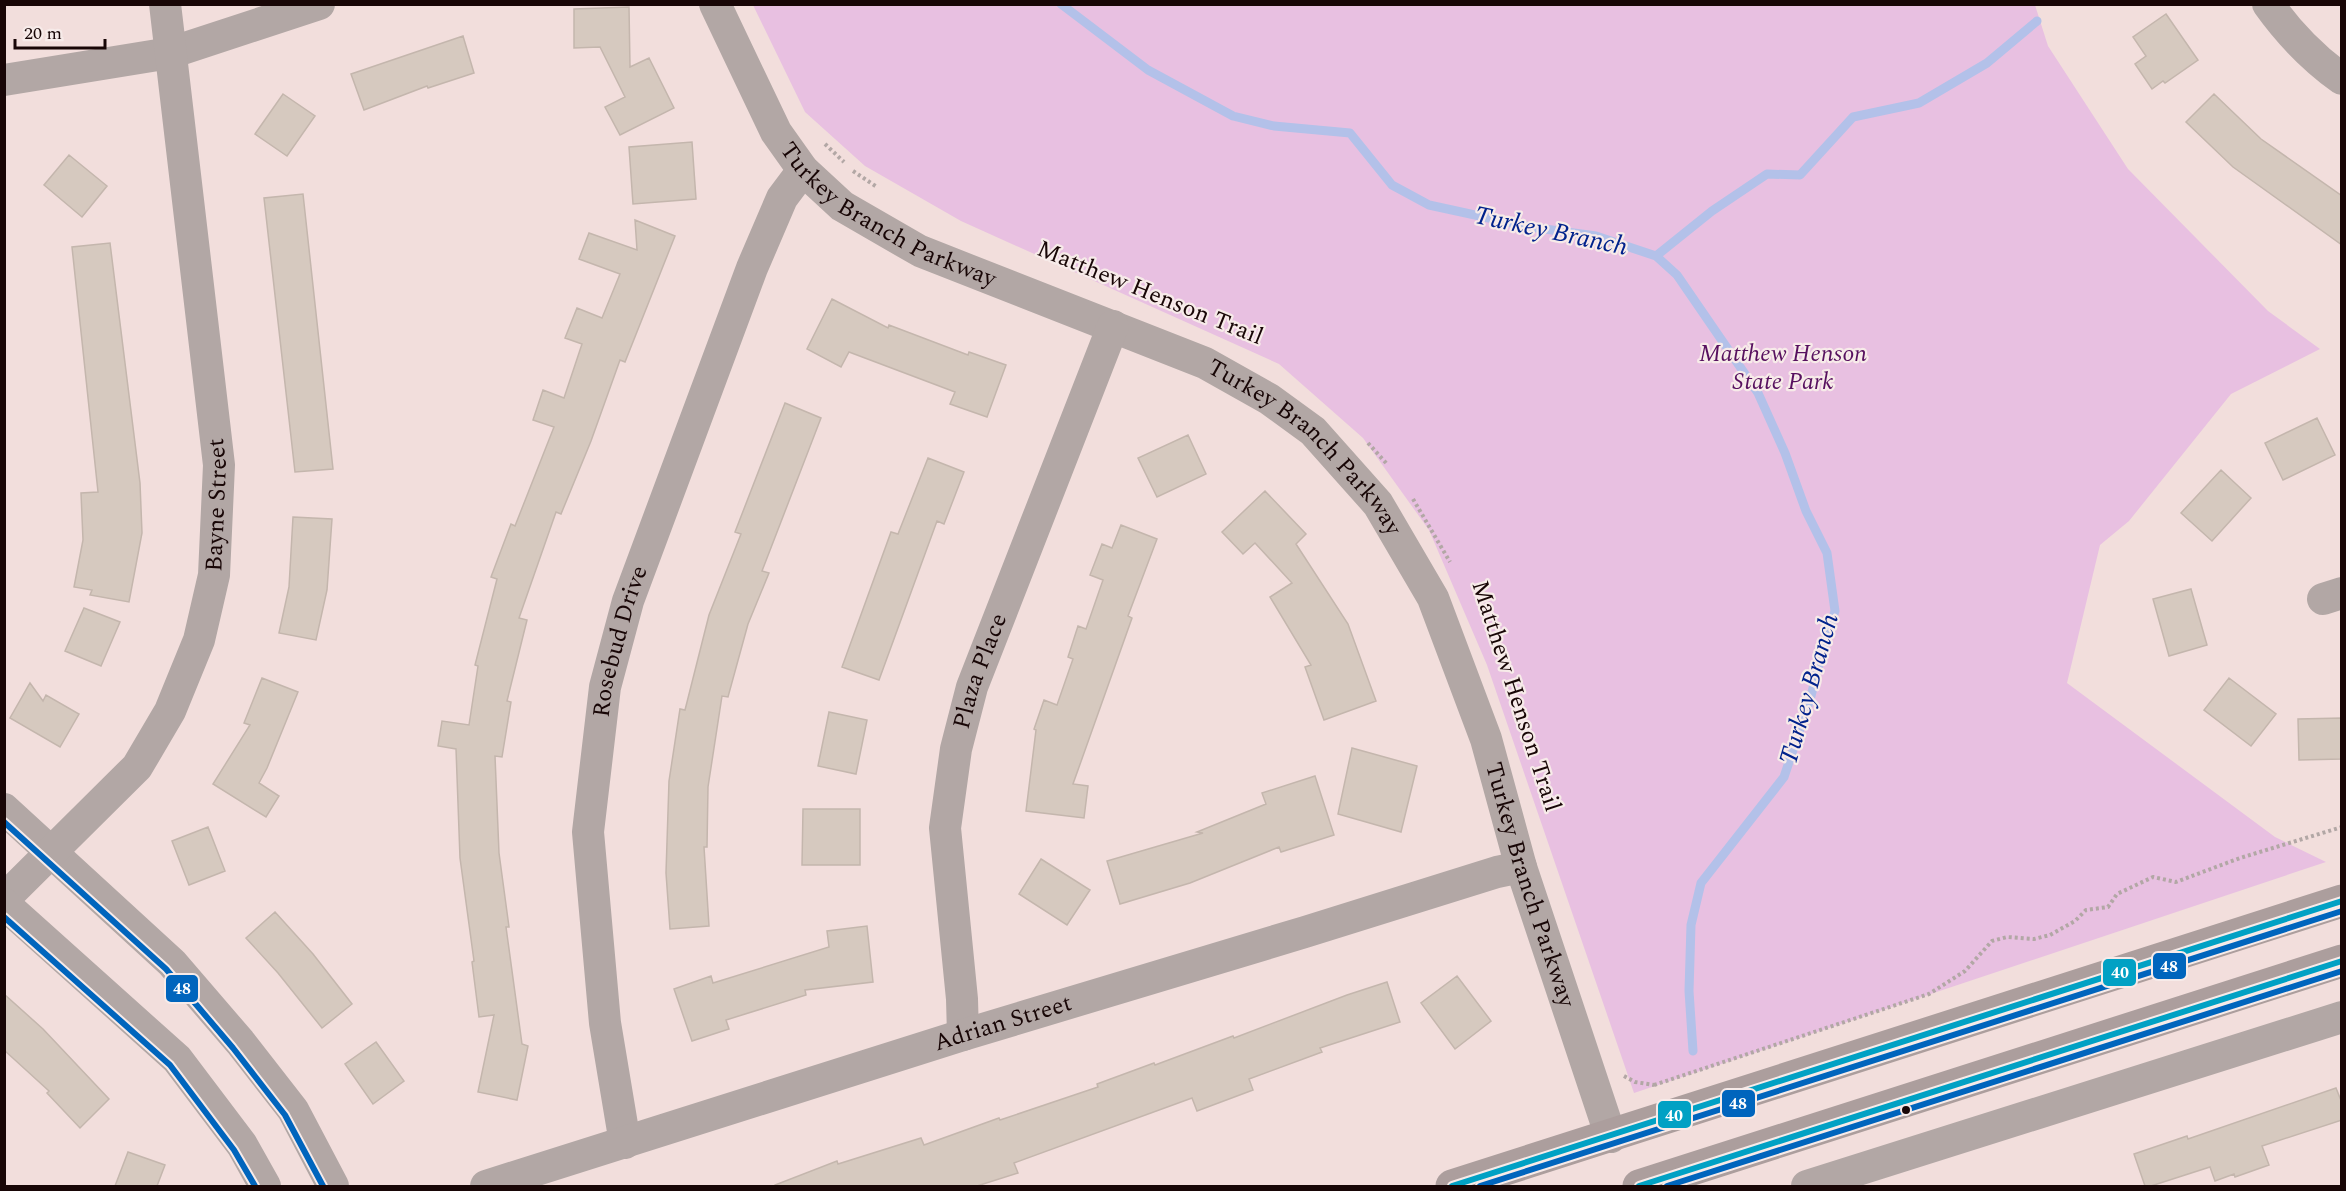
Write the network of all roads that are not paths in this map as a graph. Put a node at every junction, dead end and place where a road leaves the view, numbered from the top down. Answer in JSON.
{"nodes":[{"id":1,"x":165,"y":4,"type":"edge"},
{"id":2,"x":319,"y":4,"type":"edge"},
{"id":3,"x":715,"y":4,"type":"edge"},
{"id":4,"x":2268,"y":4,"type":"edge"},
{"id":5,"x":170,"y":53,"type":"junction"},
{"id":6,"x":2342,"y":79,"type":"edge"},
{"id":7,"x":4,"y":80,"type":"edge"},
{"id":8,"x":803,"y":170,"type":"junction"},
{"id":9,"x":1113,"y":326,"type":"junction"},
{"id":10,"x":4,"y":809,"type":"edge"},
{"id":11,"x":52,"y":853,"type":"junction"},
{"id":12,"x":1521,"y":867,"type":"junction"},
{"id":13,"x":4,"y":899,"type":"edge"},
{"id":14,"x":2342,"y":901,"type":"edge"},
{"id":15,"x":4,"y":904,"type":"edge"},
{"id":16,"x":2342,"y":961,"type":"edge"},
{"id":17,"x":2342,"y":1017,"type":"edge"},
{"id":18,"x":963,"y":1035,"type":"junction"},
{"id":19,"x":1611,"y":1137,"type":"junction"},
{"id":20,"x":625,"y":1143,"type":"junction"},
{"id":21,"x":265,"y":1186,"type":"edge"},
{"id":22,"x":333,"y":1186,"type":"edge"},
{"id":23,"x":486,"y":1186,"type":"edge"},
{"id":24,"x":1452,"y":1186,"type":"edge"},
{"id":25,"x":1639,"y":1186,"type":"edge"},
{"id":26,"x":1807,"y":1186,"type":"edge"}],
"edges":[{"from":1,"to":5,"type":"street","name":"Bayne Street"},
{"from":2,"to":5,"type":"street"},
{"from":3,"to":8,"type":"street","name":"Turkey Branch Parkway"},
{"from":4,"to":6,"type":"street"},
{"from":5,"to":7,"type":"street"},
{"from":5,"to":11,"type":"street","name":"Bayne Street"},
{"from":8,"to":9,"type":"street","name":"Turkey Branch Parkway"},
{"from":8,"to":20,"type":"street","name":"Rosebud Drive"},
{"from":9,"to":12,"type":"street","name":"Turkey Branch Parkway"},
{"from":9,"to":18,"type":"street","name":"Plaza Place"},
{"from":10,"to":11,"type":"street"},
{"from":11,"to":13,"type":"street","name":"Bayne Street"},
{"from":11,"to":22,"type":"street"},
{"from":12,"to":18,"type":"street","name":"Adrian Street"},
{"from":12,"to":19,"type":"street","name":"Turkey Branch Parkway"},
{"from":14,"to":19,"type":"main road"},
{"from":15,"to":21,"type":"street"},
{"from":16,"to":25,"type":"main road"},
{"from":17,"to":26,"type":"street"},
{"from":18,"to":20,"type":"street","name":"Adrian Street"},
{"from":19,"to":24,"type":"main road"},
{"from":20,"to":23,"type":"street","name":"Adrian Street"}]}
